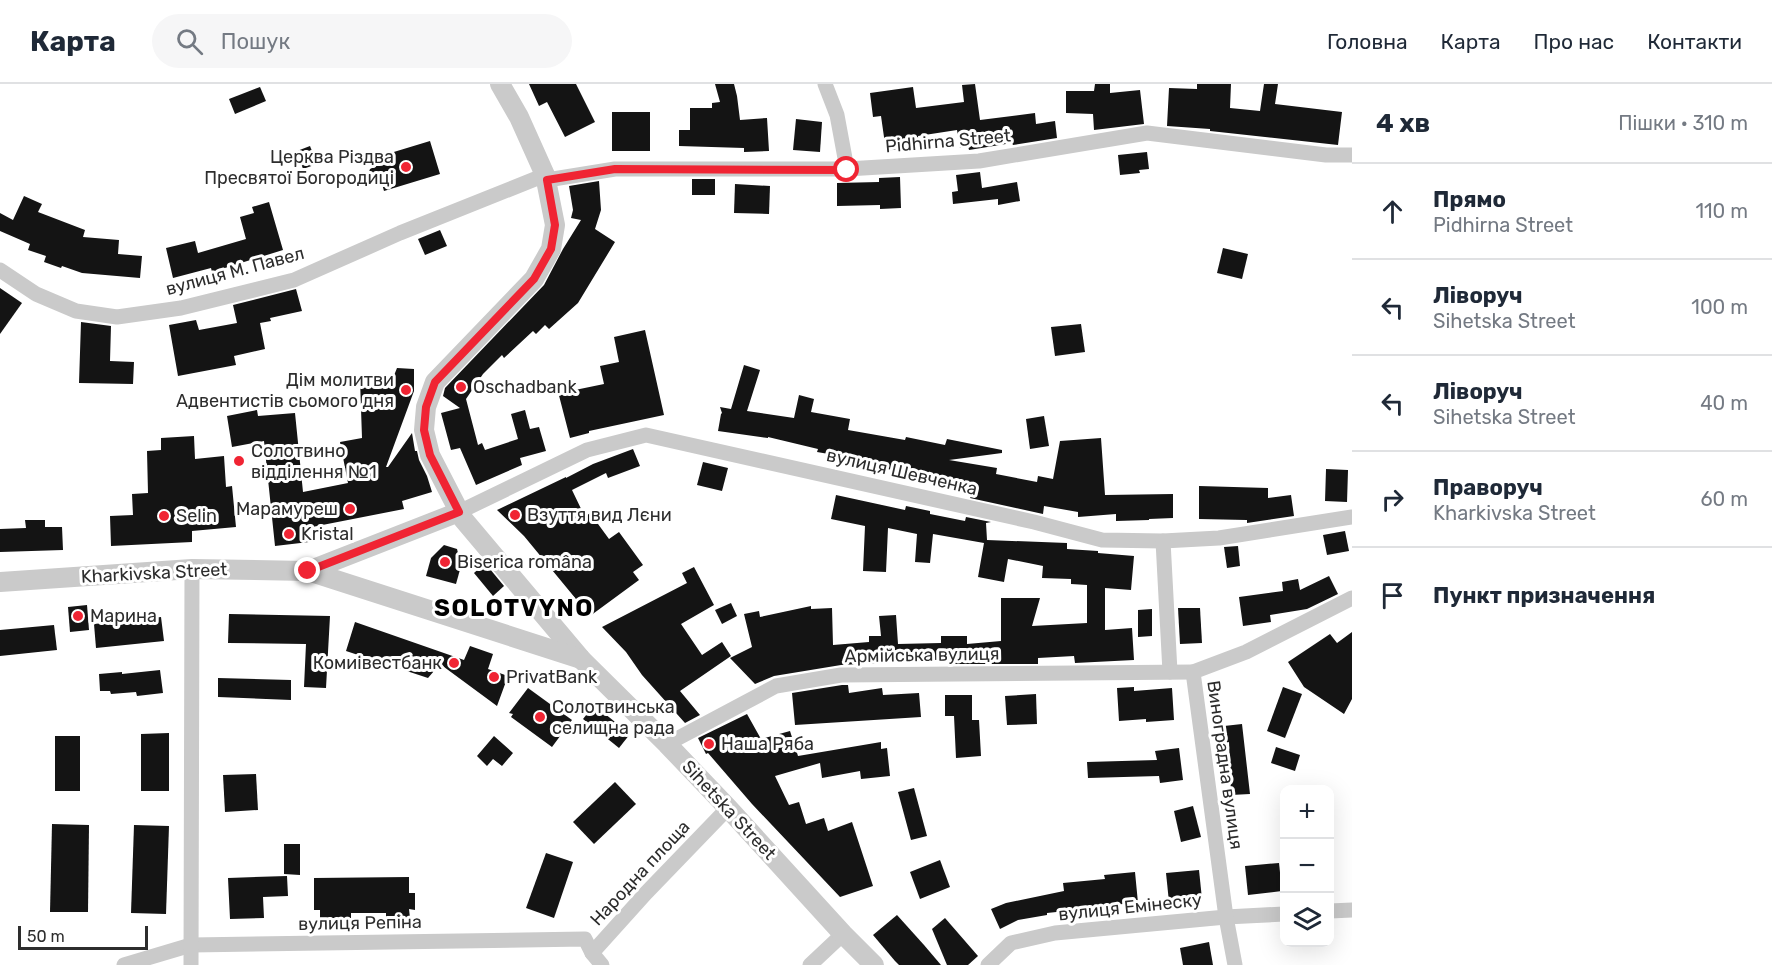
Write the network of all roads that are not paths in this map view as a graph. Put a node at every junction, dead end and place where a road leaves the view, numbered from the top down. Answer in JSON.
{"nodes":[{"id":1,"x":500,"y":84,"type":"edge"},
{"id":2,"x":825,"y":84,"type":"edge"},
{"id":3,"x":1352,"y":155,"type":"edge"},
{"id":4,"x":847,"y":170,"type":"junction"},
{"id":5,"x":546,"y":177,"type":"junction"},
{"id":6,"x":0,"y":270,"type":"edge"},
{"id":7,"x":459,"y":512,"type":"junction"},
{"id":8,"x":1352,"y":517,"type":"edge"},
{"id":9,"x":1163,"y":542,"type":"junction"},
{"id":10,"x":192,"y":568,"type":"junction"},
{"id":11,"x":308,"y":571,"type":"junction"},
{"id":12,"x":0,"y":582,"type":"edge"},
{"id":13,"x":1352,"y":598,"type":"edge"},
{"id":14,"x":581,"y":659,"type":"junction"},
{"id":15,"x":1170,"y":672,"type":"junction"},
{"id":16,"x":1193,"y":672,"type":"junction"},
{"id":17,"x":667,"y":744,"type":"junction"},
{"id":18,"x":728,"y":808,"type":"junction"},
{"id":19,"x":1352,"y":910,"type":"edge"},
{"id":20,"x":1334,"y":912,"type":"edge"},
{"id":21,"x":1280,"y":914,"type":"edge"},
{"id":22,"x":1226,"y":917,"type":"junction"},
{"id":23,"x":843,"y":934,"type":"junction"},
{"id":24,"x":190,"y":945,"type":"junction"},
{"id":25,"x":592,"y":953,"type":"junction"},
{"id":26,"x":124,"y":965,"type":"edge"},
{"id":27,"x":191,"y":965,"type":"edge"},
{"id":28,"x":602,"y":965,"type":"edge"},
{"id":29,"x":810,"y":965,"type":"edge"},
{"id":30,"x":874,"y":965,"type":"edge"},
{"id":31,"x":988,"y":965,"type":"edge"},
{"id":32,"x":1235,"y":965,"type":"edge"}],
"edges":[{"from":1,"to":5,"type":"street","name":"Sihetska Street"},
{"from":2,"to":4,"type":"street"},
{"from":3,"to":4,"type":"street","name":"Pidhirna Street"},
{"from":4,"to":5,"type":"street","name":"Pidhirna Street"},
{"from":5,"to":6,"type":"street","name":"вулиця М. Павел"},
{"from":5,"to":7,"type":"street","name":"Sihetska Street"},
{"from":7,"to":9,"type":"street","name":"вулиця Шевченка"},
{"from":7,"to":11,"type":"street","name":"Kharkivska Street"},
{"from":7,"to":14,"type":"street","name":"Sihetska Street"},
{"from":8,"to":9,"type":"street","name":"вулиця Шевченка"},
{"from":9,"to":15,"type":"street"},
{"from":10,"to":11,"type":"street","name":"Kharkivska Street"},
{"from":10,"to":12,"type":"street","name":"Kharkivska Street"},
{"from":10,"to":24,"type":"street"},
{"from":11,"to":14,"type":"street","name":"Kharkivska Street"},
{"from":13,"to":16,"type":"street","name":"Виноградна вулиця"},
{"from":14,"to":17,"type":"street","name":"Sihetska Street"},
{"from":15,"to":16,"type":"street","name":"Армійська вулиця"},
{"from":15,"to":17,"type":"street","name":"Армійська вулиця"},
{"from":16,"to":22,"type":"street","name":"Виноградна вулиця"},
{"from":17,"to":18,"type":"street","name":"Sihetska Street"},
{"from":18,"to":23,"type":"street","name":"Sihetska Street"},
{"from":18,"to":25,"type":"street","name":"Народна площа"},
{"from":19,"to":20,"type":"street"},
{"from":21,"to":22,"type":"street","name":"вулиця Емінеску"},
{"from":22,"to":31,"type":"street","name":"вулиця Емінеску"},
{"from":22,"to":32,"type":"street","name":"Виноградна вулиця"},
{"from":23,"to":29,"type":"street"},
{"from":23,"to":30,"type":"street","name":"Sihetska Street"},
{"from":24,"to":25,"type":"street","name":"вулиця Репіна"},
{"from":24,"to":26,"type":"street","name":"вулиця Репіна"},
{"from":24,"to":27,"type":"street"},
{"from":25,"to":28,"type":"street","name":"Народна площа"}]}
